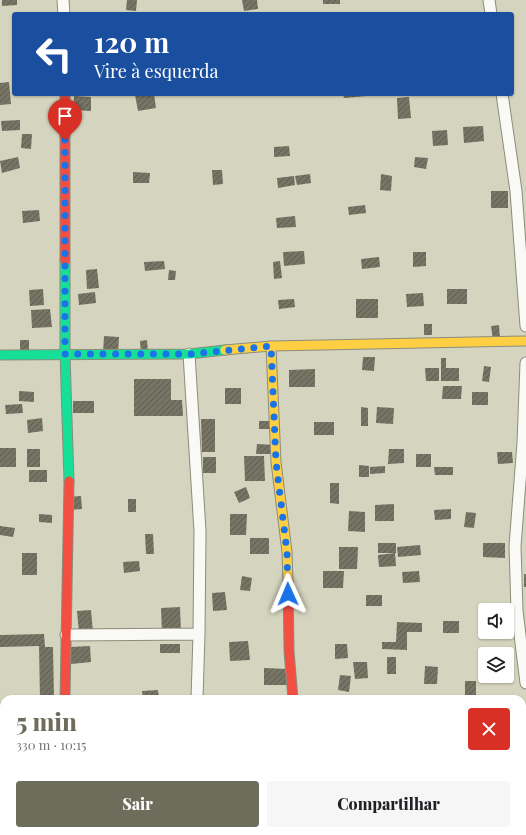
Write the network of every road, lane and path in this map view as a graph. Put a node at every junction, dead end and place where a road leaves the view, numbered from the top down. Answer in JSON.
{"nodes":[{"id":1,"x":63,"y":0,"type":"edge"},
{"id":2,"x":489,"y":0,"type":"edge"},
{"id":3,"x":64,"y":12,"type":"edge"},
{"id":4,"x":491,"y":12,"type":"edge"},
{"id":5,"x":65,"y":96,"type":"edge"},
{"id":6,"x":502,"y":96,"type":"edge"},
{"id":7,"x":526,"y":326,"type":"edge"},
{"id":8,"x":526,"y":342,"type":"edge"},
{"id":9,"x":271,"y":346,"type":"junction"},
{"id":10,"x":65,"y":354,"type":"junction"},
{"id":11,"x":190,"y":354,"type":"junction"},
{"id":12,"x":0,"y":355,"type":"edge"},
{"id":13,"x":526,"y":363,"type":"edge"},
{"id":14,"x":200,"y":634,"type":"junction"},
{"id":15,"x":66,"y":635,"type":"junction"},
{"id":16,"x":526,"y":683,"type":"edge"},
{"id":17,"x":65,"y":695,"type":"edge"},
{"id":18,"x":197,"y":695,"type":"edge"},
{"id":19,"x":293,"y":695,"type":"edge"}],
"edges":[{"from":1,"to":3,"type":"street"},
{"from":2,"to":4,"type":"street"},
{"from":5,"to":10,"type":"street"},
{"from":6,"to":7,"type":"street"},
{"from":8,"to":9,"type":"street"},
{"from":9,"to":11,"type":"street"},
{"from":9,"to":19,"type":"street"},
{"from":10,"to":11,"type":"street"},
{"from":10,"to":12,"type":"street"},
{"from":10,"to":15,"type":"street"},
{"from":11,"to":14,"type":"street"},
{"from":13,"to":16,"type":"street"},
{"from":14,"to":15,"type":"street"},
{"from":14,"to":18,"type":"street"},
{"from":15,"to":17,"type":"street"}]}
